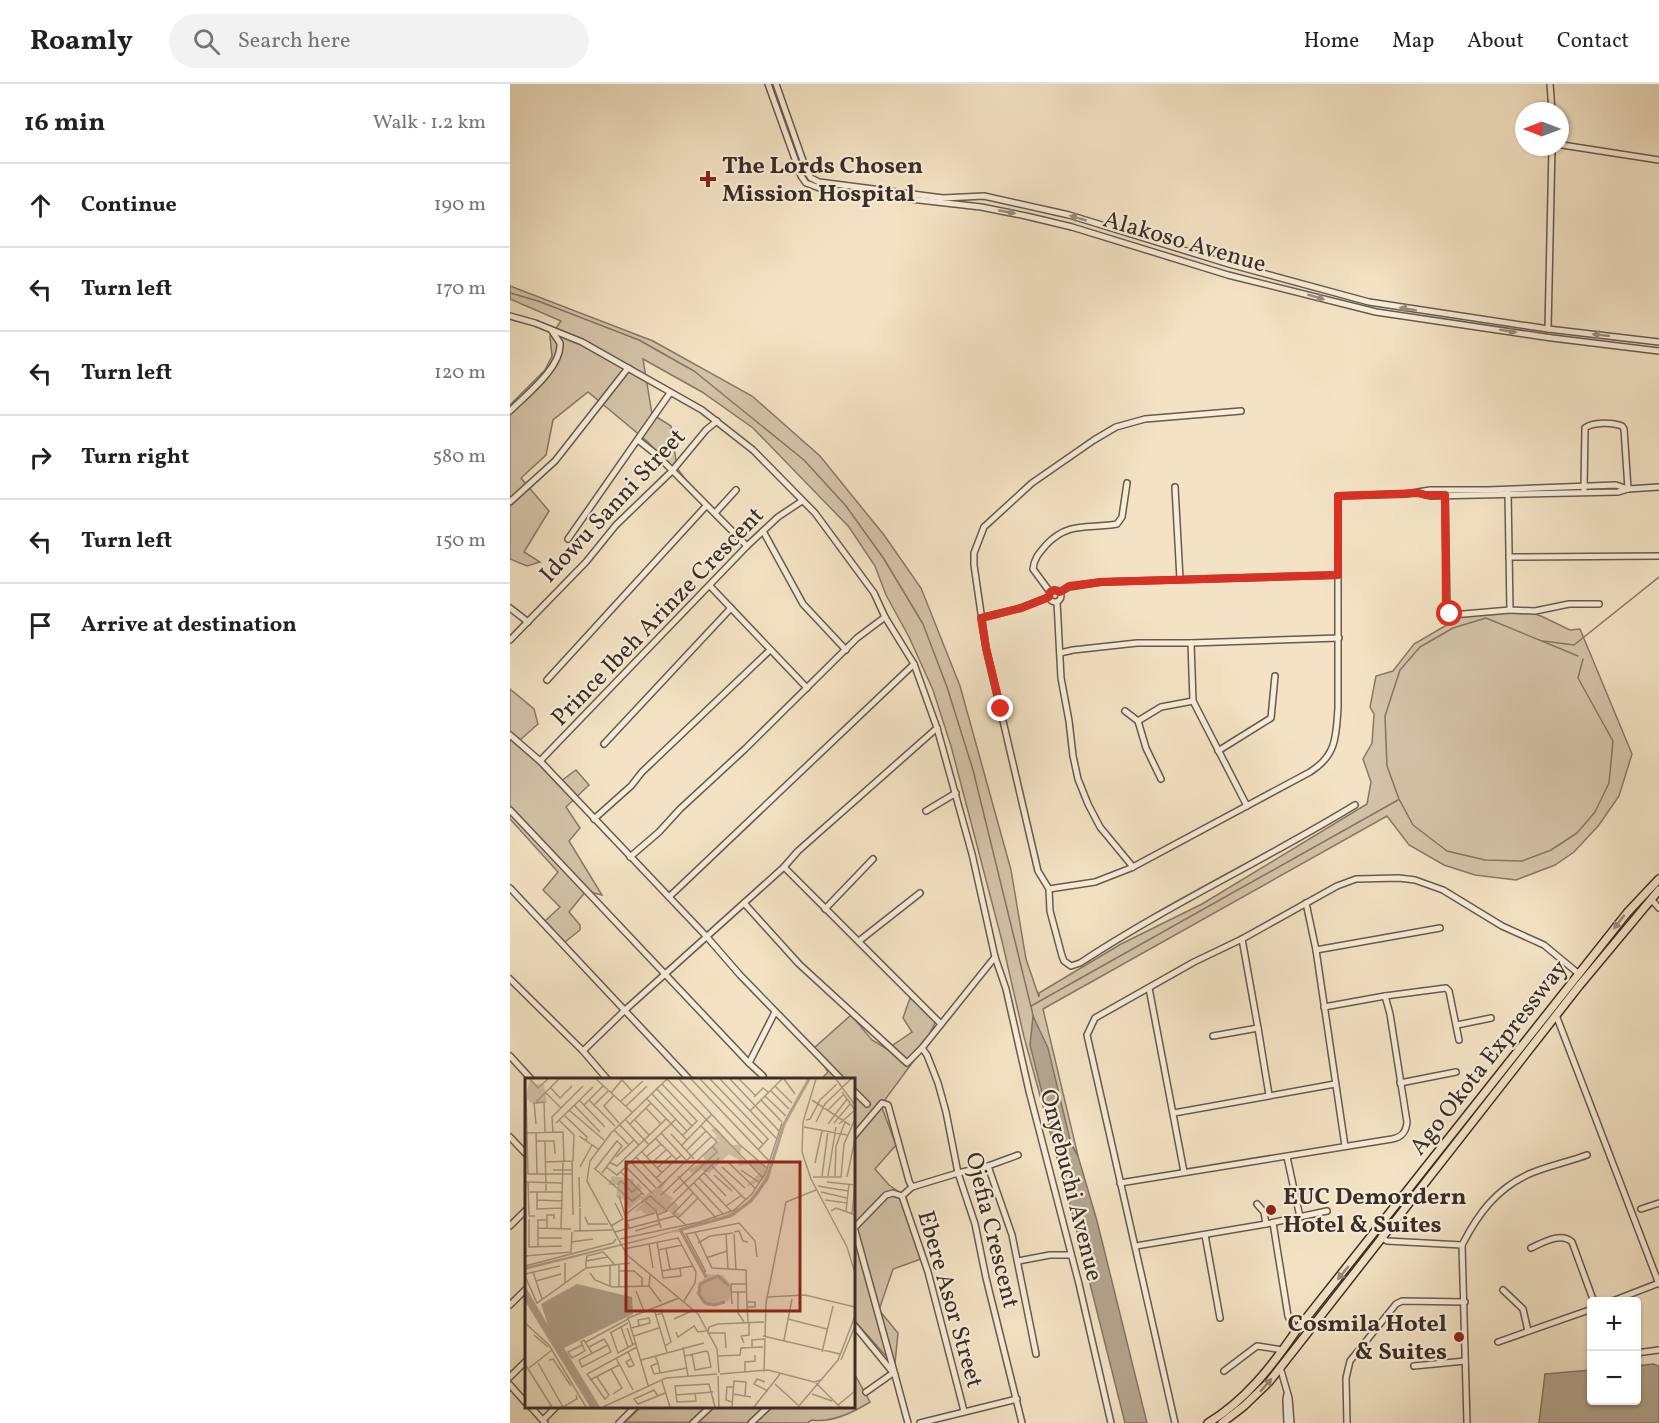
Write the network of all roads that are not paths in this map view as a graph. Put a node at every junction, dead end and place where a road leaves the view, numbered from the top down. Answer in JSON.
{"nodes":[{"id":1,"x":768,"y":84,"type":"edge"},
{"id":2,"x":776,"y":84,"type":"edge"},
{"id":3,"x":1550,"y":84,"type":"edge"},
{"id":4,"x":1551,"y":102,"type":"edge"},
{"id":5,"x":1569,"y":146,"type":"edge"},
{"id":6,"x":1552,"y":156,"type":"edge"},
{"id":7,"x":1659,"y":160,"type":"edge"},
{"id":8,"x":982,"y":196,"type":"junction"},
{"id":9,"x":981,"y":207,"type":"junction"},
{"id":10,"x":1169,"y":246,"type":"junction"},
{"id":11,"x":1167,"y":256,"type":"junction"},
{"id":12,"x":1289,"y":280,"type":"junction"},
{"id":13,"x":1288,"y":289,"type":"junction"},
{"id":14,"x":510,"y":316,"type":"edge"},
{"id":15,"x":551,"y":329,"type":"junction"},
{"id":16,"x":1548,"y":329,"type":"junction"},
{"id":17,"x":1659,"y":342,"type":"edge"},
{"id":18,"x":1659,"y":351,"type":"edge"},
{"id":19,"x":628,"y":368,"type":"junction"},
{"id":20,"x":670,"y":393,"type":"junction"},
{"id":21,"x":510,"y":411,"type":"edge"},
{"id":22,"x":1241,"y":411,"type":"dead end"},
{"id":23,"x":717,"y":421,"type":"junction"},
{"id":24,"x":638,"y":440,"type":"junction"},
{"id":25,"x":672,"y":471,"type":"junction"},
{"id":26,"x":1127,"y":483,"type":"dead end"},
{"id":27,"x":1175,"y":487,"type":"dead end"},
{"id":28,"x":1659,"y":487,"type":"edge"},
{"id":29,"x":736,"y":489,"type":"dead end"},
{"id":30,"x":1584,"y":489,"type":"junction"},
{"id":31,"x":1628,"y":489,"type":"junction"},
{"id":32,"x":1445,"y":492,"type":"junction"},
{"id":33,"x":1508,"y":492,"type":"junction"},
{"id":34,"x":802,"y":501,"type":"junction"},
{"id":35,"x":510,"y":502,"type":"edge"},
{"id":36,"x":706,"y":506,"type":"junction"},
{"id":37,"x":715,"y":513,"type":"junction"},
{"id":38,"x":764,"y":531,"type":"junction"},
{"id":39,"x":568,"y":539,"type":"dead end"},
{"id":40,"x":747,"y":546,"type":"junction"},
{"id":41,"x":1659,"y":556,"type":"edge"},
{"id":42,"x":1509,"y":557,"type":"junction"},
{"id":43,"x":1338,"y":575,"type":"junction"},
{"id":44,"x":1180,"y":579,"type":"junction"},
{"id":45,"x":710,"y":586,"type":"junction"},
{"id":46,"x":1060,"y":592,"type":"junction"},
{"id":47,"x":1050,"y":594,"type":"junction"},
{"id":48,"x":1057,"y":602,"type":"junction"},
{"id":49,"x":1599,"y":604,"type":"dead end"},
{"id":50,"x":730,"y":608,"type":"junction"},
{"id":51,"x":510,"y":609,"type":"edge"},
{"id":52,"x":1510,"y":610,"type":"junction"},
{"id":53,"x":885,"y":617,"type":"junction"},
{"id":54,"x":981,"y":618,"type":"junction"},
{"id":55,"x":528,"y":622,"type":"junction"},
{"id":56,"x":1339,"y":638,"type":"junction"},
{"id":57,"x":510,"y":640,"type":"edge"},
{"id":58,"x":1191,"y":643,"type":"junction"},
{"id":59,"x":770,"y":650,"type":"junction"},
{"id":60,"x":846,"y":650,"type":"junction"},
{"id":61,"x":1060,"y":653,"type":"junction"},
{"id":62,"x":914,"y":664,"type":"junction"},
{"id":63,"x":1275,"y":676,"type":"dead end"},
{"id":64,"x":547,"y":680,"type":"dead end"},
{"id":65,"x":807,"y":688,"type":"junction"},
{"id":66,"x":1193,"y":701,"type":"junction"},
{"id":67,"x":1125,"y":711,"type":"dead end"},
{"id":68,"x":1138,"y":721,"type":"junction"},
{"id":69,"x":937,"y":728,"type":"junction"},
{"id":70,"x":510,"y":735,"type":"edge"},
{"id":71,"x":604,"y":744,"type":"dead end"},
{"id":72,"x":1218,"y":751,"type":"junction"},
{"id":73,"x":540,"y":761,"type":"junction"},
{"id":74,"x":1161,"y":779,"type":"dead end"},
{"id":75,"x":956,"y":793,"type":"junction"},
{"id":76,"x":1355,"y":805,"type":"dead end"},
{"id":77,"x":1247,"y":806,"type":"junction"},
{"id":78,"x":510,"y":810,"type":"edge"},
{"id":79,"x":926,"y":811,"type":"dead end"},
{"id":80,"x":594,"y":819,"type":"junction"},
{"id":81,"x":630,"y":857,"type":"junction"},
{"id":82,"x":873,"y":859,"type":"dead end"},
{"id":83,"x":784,"y":867,"type":"junction"},
{"id":84,"x":1133,"y":867,"type":"junction"},
{"id":85,"x":1659,"y":879,"type":"edge"},
{"id":86,"x":510,"y":888,"type":"edge"},
{"id":87,"x":1049,"y":889,"type":"junction"},
{"id":88,"x":1659,"y":890,"type":"edge"},
{"id":89,"x":920,"y":893,"type":"dead end"},
{"id":90,"x":669,"y":897,"type":"junction"},
{"id":91,"x":1651,"y":899,"type":"junction"},
{"id":92,"x":744,"y":903,"type":"junction"},
{"id":93,"x":1306,"y":903,"type":"junction"},
{"id":94,"x":1659,"y":908,"type":"edge"},
{"id":95,"x":825,"y":909,"type":"junction"},
{"id":96,"x":1440,"y":928,"type":"dead end"},
{"id":97,"x":707,"y":937,"type":"junction"},
{"id":98,"x":1242,"y":939,"type":"junction"},
{"id":99,"x":859,"y":941,"type":"junction"},
{"id":100,"x":1316,"y":951,"type":"junction"},
{"id":101,"x":995,"y":957,"type":"junction"},
{"id":102,"x":665,"y":973,"type":"junction"},
{"id":103,"x":1578,"y":974,"type":"junction"},
{"id":104,"x":510,"y":979,"type":"edge"},
{"id":105,"x":1149,"y":988,"type":"junction"},
{"id":106,"x":1385,"y":996,"type":"junction"},
{"id":107,"x":1324,"y":1007,"type":"junction"},
{"id":108,"x":624,"y":1011,"type":"junction"},
{"id":109,"x":775,"y":1012,"type":"junction"},
{"id":110,"x":1556,"y":1015,"type":"junction"},
{"id":111,"x":1491,"y":1018,"type":"dead end"},
{"id":112,"x":941,"y":1024,"type":"junction"},
{"id":113,"x":1457,"y":1025,"type":"junction"},
{"id":114,"x":1258,"y":1028,"type":"junction"},
{"id":115,"x":1213,"y":1036,"type":"dead end"},
{"id":116,"x":1459,"y":1040,"type":"dead end"},
{"id":117,"x":923,"y":1050,"type":"junction"},
{"id":118,"x":583,"y":1051,"type":"junction"},
{"id":119,"x":510,"y":1056,"type":"edge"},
{"id":120,"x":750,"y":1063,"type":"junction"},
{"id":121,"x":1456,"y":1072,"type":"dead end"},
{"id":122,"x":763,"y":1076,"type":"dead end"},
{"id":123,"x":530,"y":1078,"type":"edge"},
{"id":124,"x":606,"y":1078,"type":"edge"},
{"id":125,"x":688,"y":1078,"type":"edge"},
{"id":126,"x":840,"y":1078,"type":"edge"},
{"id":127,"x":1400,"y":1083,"type":"junction"},
{"id":128,"x":1335,"y":1084,"type":"junction"},
{"id":129,"x":855,"y":1092,"type":"edge"},
{"id":130,"x":1269,"y":1095,"type":"junction"},
{"id":131,"x":867,"y":1104,"type":"dead end"},
{"id":132,"x":1174,"y":1113,"type":"junction"},
{"id":133,"x":855,"y":1135,"type":"edge"},
{"id":134,"x":510,"y":1137,"type":"edge"},
{"id":135,"x":1345,"y":1146,"type":"junction"},
{"id":136,"x":525,"y":1153,"type":"edge"},
{"id":137,"x":1018,"y":1155,"type":"dead end"},
{"id":138,"x":1587,"y":1155,"type":"dead end"},
{"id":139,"x":1287,"y":1157,"type":"junction"},
{"id":140,"x":988,"y":1166,"type":"junction"},
{"id":141,"x":1184,"y":1172,"type":"junction"},
{"id":142,"x":958,"y":1173,"type":"junction"},
{"id":143,"x":1120,"y":1183,"type":"junction"},
{"id":144,"x":912,"y":1187,"type":"junction"},
{"id":145,"x":902,"y":1196,"type":"junction"},
{"id":146,"x":1659,"y":1203,"type":"edge"},
{"id":147,"x":1257,"y":1204,"type":"dead end"},
{"id":148,"x":1641,"y":1209,"type":"dead end"},
{"id":149,"x":525,"y":1210,"type":"edge"},
{"id":150,"x":1327,"y":1211,"type":"dead end"},
{"id":151,"x":510,"y":1215,"type":"edge"},
{"id":152,"x":1300,"y":1217,"type":"junction"},
{"id":153,"x":515,"y":1220,"type":"junction"},
{"id":154,"x":1270,"y":1224,"type":"junction"},
{"id":155,"x":510,"y":1226,"type":"edge"},
{"id":156,"x":855,"y":1227,"type":"edge"},
{"id":157,"x":855,"y":1232,"type":"edge"},
{"id":158,"x":1205,"y":1235,"type":"junction"},
{"id":159,"x":1381,"y":1237,"type":"junction"},
{"id":160,"x":1462,"y":1245,"type":"junction"},
{"id":161,"x":1136,"y":1246,"type":"junction"},
{"id":162,"x":1531,"y":1248,"type":"dead end"},
{"id":163,"x":1071,"y":1255,"type":"junction"},
{"id":164,"x":1018,"y":1261,"type":"junction"},
{"id":165,"x":1659,"y":1283,"type":"edge"},
{"id":166,"x":525,"y":1290,"type":"edge"},
{"id":167,"x":1503,"y":1290,"type":"dead end"},
{"id":168,"x":1592,"y":1297,"type":"edge"},
{"id":169,"x":1623,"y":1297,"type":"edge"},
{"id":170,"x":1465,"y":1302,"type":"junction"},
{"id":171,"x":510,"y":1305,"type":"edge"},
{"id":172,"x":1587,"y":1311,"type":"edge"},
{"id":173,"x":1220,"y":1318,"type":"dead end"},
{"id":174,"x":1296,"y":1331,"type":"junction"},
{"id":175,"x":1528,"y":1331,"type":"junction"},
{"id":176,"x":856,"y":1333,"type":"edge"},
{"id":177,"x":1498,"y":1342,"type":"dead end"},
{"id":178,"x":1283,"y":1350,"type":"junction"},
{"id":179,"x":1659,"y":1350,"type":"edge"},
{"id":180,"x":1641,"y":1352,"type":"edge"},
{"id":181,"x":1036,"y":1354,"type":"dead end"},
{"id":182,"x":1465,"y":1361,"type":"junction"},
{"id":183,"x":525,"y":1362,"type":"edge"},
{"id":184,"x":1414,"y":1366,"type":"dead end"},
{"id":185,"x":1280,"y":1367,"type":"junction"},
{"id":186,"x":1224,"y":1371,"type":"dead end"},
{"id":187,"x":894,"y":1374,"type":"junction"},
{"id":188,"x":510,"y":1377,"type":"edge"},
{"id":189,"x":510,"y":1385,"type":"edge"},
{"id":190,"x":866,"y":1392,"type":"dead end"},
{"id":191,"x":1017,"y":1399,"type":"junction"},
{"id":192,"x":525,"y":1402,"type":"edge"},
{"id":193,"x":531,"y":1408,"type":"edge"},
{"id":194,"x":556,"y":1408,"type":"edge"},
{"id":195,"x":635,"y":1408,"type":"edge"},
{"id":196,"x":710,"y":1408,"type":"edge"},
{"id":197,"x":768,"y":1408,"type":"edge"},
{"id":198,"x":964,"y":1411,"type":"junction"},
{"id":199,"x":544,"y":1422,"type":"edge"},
{"id":200,"x":619,"y":1423,"type":"edge"},
{"id":201,"x":693,"y":1423,"type":"edge"},
{"id":202,"x":751,"y":1423,"type":"edge"},
{"id":203,"x":908,"y":1423,"type":"edge"},
{"id":204,"x":920,"y":1423,"type":"edge"},
{"id":205,"x":1022,"y":1423,"type":"edge"},
{"id":206,"x":1111,"y":1423,"type":"edge"},
{"id":207,"x":1175,"y":1423,"type":"edge"},
{"id":208,"x":1208,"y":1423,"type":"edge"},
{"id":209,"x":1222,"y":1423,"type":"edge"},
{"id":210,"x":1289,"y":1423,"type":"edge"},
{"id":211,"x":1347,"y":1423,"type":"edge"},
{"id":212,"x":1467,"y":1423,"type":"edge"}],
"edges":[{"from":1,"to":9,"type":"street","name":"Alakoso Avenue"},
{"from":2,"to":8,"type":"street","name":"Alakoso Avenue"},
{"from":3,"to":4,"type":"street"},
{"from":5,"to":7,"type":"street"},
{"from":6,"to":16,"type":"street"},
{"from":8,"to":9,"type":"street"},
{"from":10,"to":8,"type":"street","name":"Alakoso Avenue","one_way":true},
{"from":9,"to":11,"type":"street","name":"Alakoso Avenue","one_way":true},
{"from":10,"to":11,"type":"street"},
{"from":10,"to":12,"type":"street","name":"Alakoso Avenue"},
{"from":11,"to":13,"type":"street","name":"Alakoso Avenue"},
{"from":12,"to":13,"type":"street"},
{"from":16,"to":12,"type":"street","name":"Alakoso Avenue","one_way":true},
{"from":13,"to":18,"type":"street","name":"Alakoso Avenue","one_way":true},
{"from":14,"to":15,"type":"street","name":"Onyebuchi Avenue"},
{"from":15,"to":19,"type":"street","name":"Onyebuchi Avenue"},
{"from":15,"to":21,"type":"street"},
{"from":17,"to":16,"type":"street","name":"Alakoso Avenue","one_way":true},
{"from":19,"to":20,"type":"street","name":"Onyebuchi Avenue"},
{"from":19,"to":35,"type":"street"},
{"from":20,"to":23,"type":"street","name":"Onyebuchi Avenue"},
{"from":20,"to":24,"type":"street"},
{"from":22,"to":54,"type":"street"},
{"from":23,"to":25,"type":"street","name":"Idowu Sanni Street"},
{"from":23,"to":34,"type":"street","name":"Onyebuchi Avenue"},
{"from":24,"to":25,"type":"street"},
{"from":24,"to":39,"type":"street"},
{"from":25,"to":36,"type":"street"},
{"from":25,"to":55,"type":"street","name":"Idowu Sanni Street"},
{"from":26,"to":47,"type":"street"},
{"from":27,"to":44,"type":"street"},
{"from":28,"to":31,"type":"street"},
{"from":29,"to":37,"type":"street"},
{"from":30,"to":31,"type":"street"},
{"from":30,"to":31,"type":"street"},
{"from":30,"to":33,"type":"street"},
{"from":32,"to":33,"type":"street"},
{"from":32,"to":43,"type":"street"},
{"from":32,"to":52,"type":"street"},
{"from":33,"to":42,"type":"street"},
{"from":34,"to":38,"type":"street","name":"Prince Ibeh Arinze Crescent"},
{"from":34,"to":53,"type":"street","name":"Onyebuchi Avenue"},
{"from":36,"to":37,"type":"street"},
{"from":36,"to":64,"type":"street"},
{"from":37,"to":40,"type":"street"},
{"from":38,"to":40,"type":"street","name":"Prince Ibeh Arinze Crescent"},
{"from":38,"to":60,"type":"street"},
{"from":40,"to":45,"type":"street","name":"Prince Ibeh Arinze Crescent"},
{"from":41,"to":42,"type":"street"},
{"from":42,"to":52,"type":"street"},
{"from":43,"to":44,"type":"street"},
{"from":43,"to":56,"type":"street"},
{"from":44,"to":46,"type":"street"},
{"from":45,"to":50,"type":"street"},
{"from":45,"to":73,"type":"street","name":"Prince Ibeh Arinze Crescent"},
{"from":46,"to":47,"type":"street"},
{"from":46,"to":48,"type":"street"},
{"from":47,"to":48,"type":"street"},
{"from":47,"to":54,"type":"street"},
{"from":48,"to":61,"type":"street"},
{"from":49,"to":52,"type":"street"},
{"from":50,"to":59,"type":"street"},
{"from":50,"to":71,"type":"street"},
{"from":51,"to":55,"type":"street"},
{"from":53,"to":60,"type":"street"},
{"from":53,"to":62,"type":"street","name":"Onyebuchi Avenue"},
{"from":54,"to":87,"type":"street"},
{"from":55,"to":57,"type":"street","name":"Idowu Sanni Street"},
{"from":56,"to":58,"type":"street"},
{"from":56,"to":77,"type":"street"},
{"from":58,"to":61,"type":"street"},
{"from":58,"to":66,"type":"street"},
{"from":59,"to":65,"type":"street"},
{"from":59,"to":80,"type":"street"},
{"from":60,"to":65,"type":"street"},
{"from":61,"to":84,"type":"street"},
{"from":62,"to":69,"type":"street","name":"Onyebuchi Avenue"},
{"from":62,"to":90,"type":"street"},
{"from":63,"to":72,"type":"street"},
{"from":65,"to":81,"type":"street"},
{"from":66,"to":68,"type":"street"},
{"from":66,"to":72,"type":"street"},
{"from":67,"to":68,"type":"street"},
{"from":68,"to":74,"type":"street"},
{"from":69,"to":75,"type":"street","name":"Onyebuchi Avenue"},
{"from":69,"to":83,"type":"street"},
{"from":70,"to":73,"type":"street"},
{"from":72,"to":77,"type":"street"},
{"from":73,"to":80,"type":"street"},
{"from":75,"to":79,"type":"street"},
{"from":75,"to":101,"type":"street","name":"Onyebuchi Avenue"},
{"from":76,"to":87,"type":"street"},
{"from":77,"to":84,"type":"street"},
{"from":78,"to":102,"type":"street"},
{"from":80,"to":81,"type":"street"},
{"from":81,"to":90,"type":"street"},
{"from":82,"to":95,"type":"street"},
{"from":83,"to":92,"type":"street"},
{"from":83,"to":95,"type":"street"},
{"from":84,"to":87,"type":"street"},
{"from":85,"to":103,"type":"main road","name":"Ago Okota Expressway","one_way":true},
{"from":86,"to":108,"type":"street"},
{"from":88,"to":91,"type":"main road","name":"Ago Okota Expressway"},
{"from":89,"to":99,"type":"street"},
{"from":90,"to":97,"type":"street"},
{"from":91,"to":94,"type":"street"},
{"from":91,"to":110,"type":"main road","name":"Ago Okota Expressway"},
{"from":92,"to":97,"type":"street"},
{"from":92,"to":117,"type":"street"},
{"from":93,"to":98,"type":"street"},
{"from":93,"to":100,"type":"street"},
{"from":93,"to":103,"type":"street"},
{"from":95,"to":99,"type":"street"},
{"from":96,"to":100,"type":"street"},
{"from":97,"to":102,"type":"street"},
{"from":97,"to":109,"type":"street"},
{"from":98,"to":105,"type":"street"},
{"from":98,"to":114,"type":"street"},
{"from":99,"to":112,"type":"street"},
{"from":100,"to":107,"type":"street"},
{"from":101,"to":112,"type":"street"},
{"from":101,"to":163,"type":"street","name":"Onyebuchi Avenue"},
{"from":102,"to":108,"type":"street"},
{"from":102,"to":120,"type":"street"},
{"from":103,"to":174,"type":"main road","name":"Ago Okota Expressway","one_way":true},
{"from":104,"to":118,"type":"street"},
{"from":105,"to":132,"type":"street"},
{"from":105,"to":143,"type":"street"},
{"from":106,"to":107,"type":"street"},
{"from":106,"to":113,"type":"street"},
{"from":106,"to":127,"type":"street"},
{"from":107,"to":128,"type":"street"},
{"from":108,"to":118,"type":"street"},
{"from":108,"to":125,"type":"street"},
{"from":109,"to":120,"type":"street"},
{"from":109,"to":126,"type":"street"},
{"from":110,"to":159,"type":"main road","name":"Ago Okota Expressway"},
{"from":110,"to":165,"type":"street"},
{"from":111,"to":113,"type":"street"},
{"from":112,"to":117,"type":"street"},
{"from":113,"to":116,"type":"street"},
{"from":114,"to":115,"type":"street"},
{"from":114,"to":130,"type":"street"},
{"from":117,"to":142,"type":"street","name":"Ojefia Crescent"},
{"from":118,"to":124,"type":"street"},
{"from":119,"to":123,"type":"street"},
{"from":120,"to":122,"type":"street"},
{"from":121,"to":127,"type":"street"},
{"from":127,"to":135,"type":"street"},
{"from":128,"to":130,"type":"street"},
{"from":128,"to":135,"type":"street"},
{"from":129,"to":131,"type":"street"},
{"from":130,"to":132,"type":"street"},
{"from":132,"to":141,"type":"street"},
{"from":133,"to":144,"type":"street"},
{"from":134,"to":136,"type":"street"},
{"from":135,"to":139,"type":"street"},
{"from":137,"to":140,"type":"street"},
{"from":138,"to":160,"type":"street"},
{"from":139,"to":141,"type":"street"},
{"from":139,"to":152,"type":"street"},
{"from":140,"to":142,"type":"street"},
{"from":140,"to":164,"type":"street"},
{"from":141,"to":143,"type":"street"},
{"from":142,"to":144,"type":"street"},
{"from":142,"to":191,"type":"street","name":"Ojefia Crescent"},
{"from":143,"to":161,"type":"street"},
{"from":144,"to":145,"type":"street"},
{"from":145,"to":156,"type":"street"},
{"from":145,"to":198,"type":"street","name":"Ebere Asor Street"},
{"from":146,"to":148,"type":"street"},
{"from":147,"to":154,"type":"street"},
{"from":149,"to":153,"type":"street"},
{"from":150,"to":152,"type":"street"},
{"from":151,"to":153,"type":"street"},
{"from":152,"to":154,"type":"street"},
{"from":153,"to":155,"type":"street"},
{"from":154,"to":158,"type":"street"},
{"from":154,"to":174,"type":"street"},
{"from":157,"to":187,"type":"street"},
{"from":158,"to":161,"type":"street"},
{"from":158,"to":173,"type":"street"},
{"from":159,"to":160,"type":"street"},
{"from":159,"to":185,"type":"main road","name":"Ago Okota Expressway"},
{"from":160,"to":170,"type":"street"},
{"from":161,"to":207,"type":"street"},
{"from":162,"to":168,"type":"street"},
{"from":163,"to":164,"type":"street"},
{"from":163,"to":206,"type":"street","name":"Onyebuchi Avenue"},
{"from":164,"to":181,"type":"street"},
{"from":165,"to":169,"type":"street"},
{"from":166,"to":171,"type":"street"},
{"from":167,"to":175,"type":"street"},
{"from":170,"to":182,"type":"street"},
{"from":170,"to":211,"type":"street"},
{"from":172,"to":175,"type":"street"},
{"from":174,"to":178,"type":"main road","name":"Ago Okota Expressway"},
{"from":175,"to":177,"type":"street"},
{"from":176,"to":187,"type":"street"},
{"from":178,"to":186,"type":"street"},
{"from":178,"to":208,"type":"main road","name":"Ago Okota Expressway"},
{"from":179,"to":180,"type":"street"},
{"from":182,"to":184,"type":"street"},
{"from":182,"to":212,"type":"street"},
{"from":183,"to":188,"type":"street"},
{"from":209,"to":185,"type":"main road","name":"Ago Okota Expressway","one_way":true},
{"from":185,"to":210,"type":"street"},
{"from":187,"to":190,"type":"street"},
{"from":187,"to":203,"type":"street"},
{"from":189,"to":192,"type":"street"},
{"from":191,"to":198,"type":"street"},
{"from":191,"to":205,"type":"street","name":"Ojefia Crescent"},
{"from":193,"to":199,"type":"street"},
{"from":194,"to":199,"type":"street"},
{"from":195,"to":200,"type":"street"},
{"from":196,"to":201,"type":"street"},
{"from":197,"to":202,"type":"street"},
{"from":198,"to":204,"type":"street"}]}
